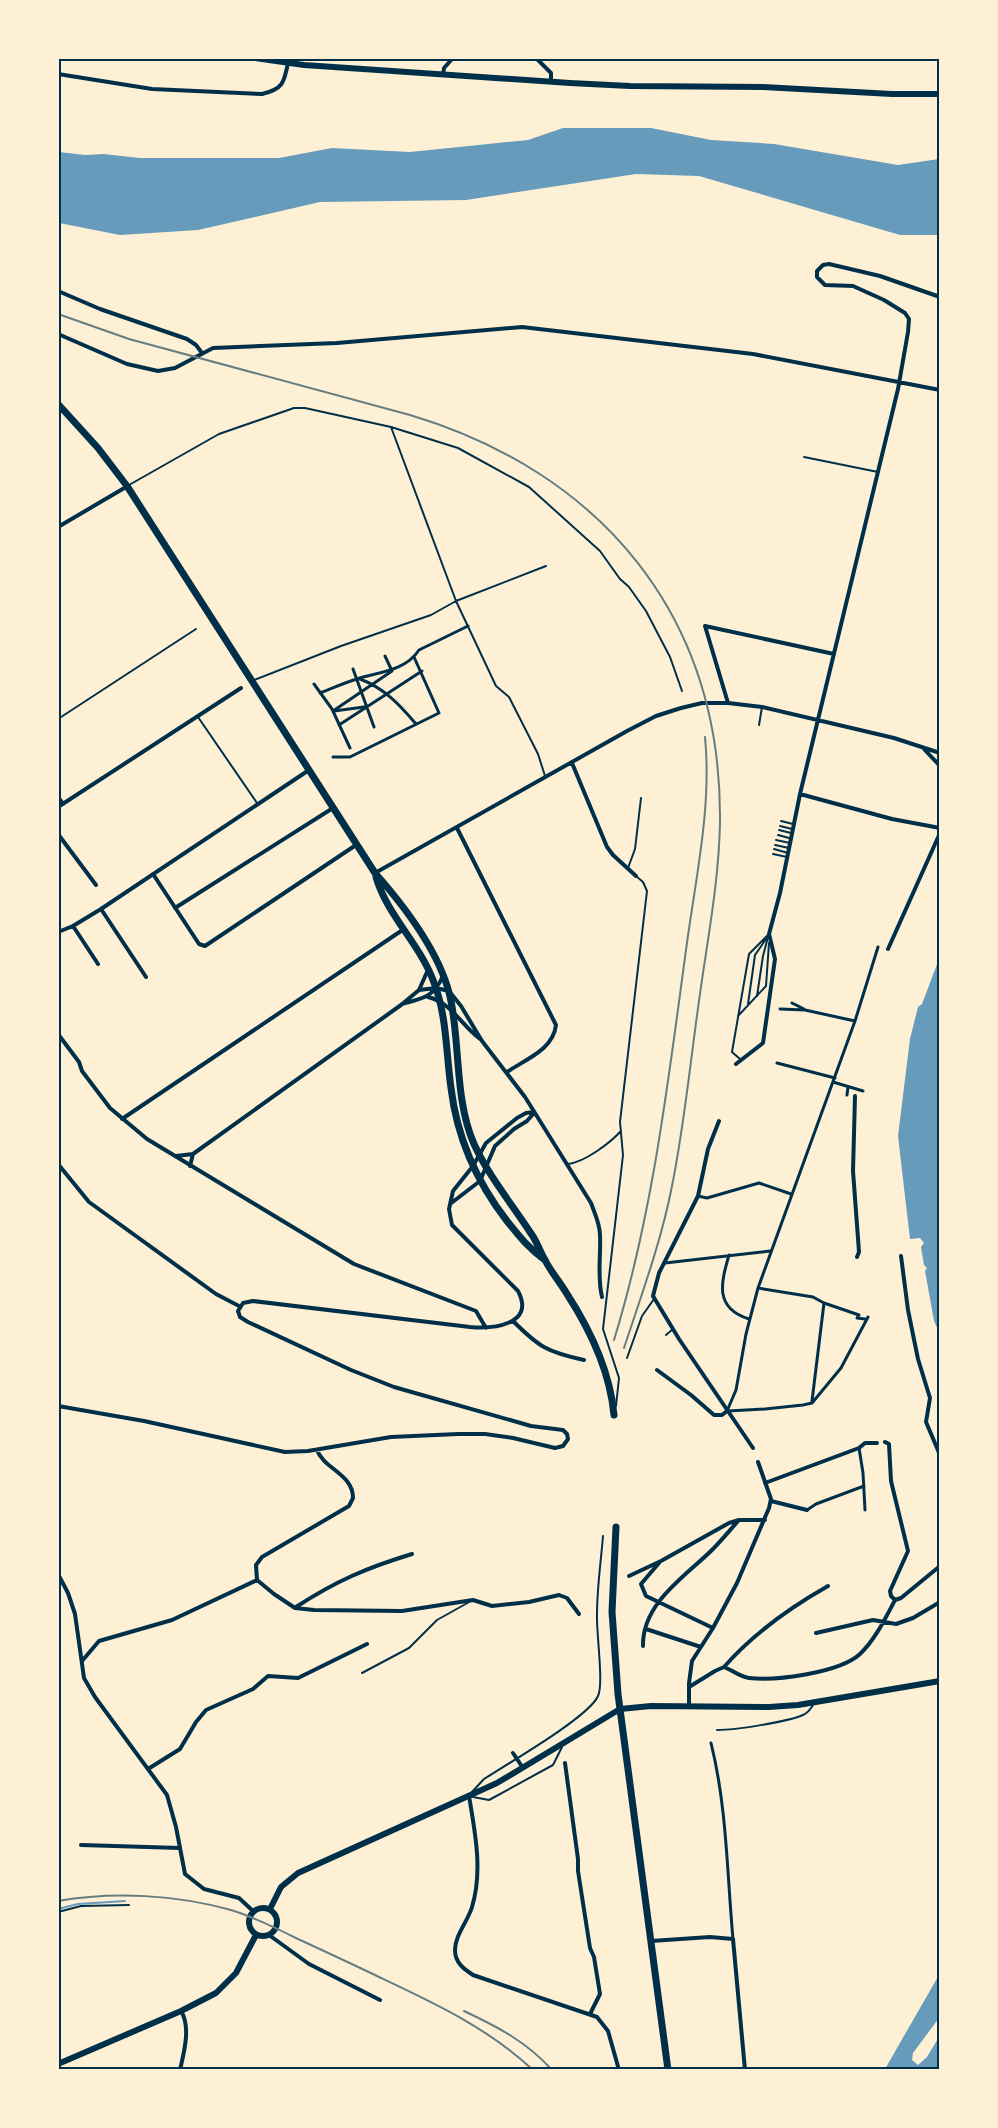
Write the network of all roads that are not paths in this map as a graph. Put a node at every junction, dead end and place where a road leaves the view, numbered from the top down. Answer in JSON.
{"nodes":[{"id":1,"x":255,"y":58,"type":"edge"},
{"id":2,"x":453,"y":58,"type":"edge"},
{"id":3,"x":536,"y":58,"type":"edge"},
{"id":4,"x":288,"y":63,"type":"junction"},
{"id":5,"x":58,"y":74,"type":"edge"},
{"id":6,"x":443,"y":75,"type":"junction"},
{"id":7,"x":551,"y":82,"type":"junction"},
{"id":8,"x":939,"y":94,"type":"edge"},
{"id":9,"x":58,"y":291,"type":"edge"},
{"id":10,"x":939,"y":297,"type":"edge"},
{"id":11,"x":58,"y":334,"type":"edge"},
{"id":12,"x":202,"y":353,"type":"junction"},
{"id":13,"x":898,"y":382,"type":"junction"},
{"id":14,"x":939,"y":390,"type":"edge"},
{"id":15,"x":58,"y":404,"type":"edge"},
{"id":16,"x":391,"y":427,"type":"junction"},
{"id":17,"x":804,"y":457,"type":"dead end"},
{"id":18,"x":878,"y":471,"type":"junction"},
{"id":19,"x":127,"y":486,"type":"junction"},
{"id":20,"x":58,"y":527,"type":"edge"},
{"id":21,"x":546,"y":566,"type":"dead end"},
{"id":22,"x":456,"y":601,"type":"junction"},
{"id":23,"x":468,"y":626,"type":"junction"},
{"id":24,"x":196,"y":629,"type":"dead end"},
{"id":25,"x":834,"y":654,"type":"junction"},
{"id":26,"x":385,"y":656,"type":"dead end"},
{"id":27,"x":414,"y":657,"type":"junction"},
{"id":28,"x":353,"y":669,"type":"dead end"},
{"id":29,"x":392,"y":671,"type":"junction"},
{"id":30,"x":422,"y":671,"type":"junction"},
{"id":31,"x":358,"y":678,"type":"junction"},
{"id":32,"x":252,"y":681,"type":"junction"},
{"id":33,"x":314,"y":684,"type":"dead end"},
{"id":34,"x":374,"y":684,"type":"junction"},
{"id":35,"x":241,"y":688,"type":"dead end"},
{"id":36,"x":682,"y":691,"type":"dead end"},
{"id":37,"x":362,"y":692,"type":"junction"},
{"id":38,"x":320,"y":693,"type":"junction"},
{"id":39,"x":387,"y":693,"type":"junction"},
{"id":40,"x":728,"y":703,"type":"junction"},
{"id":41,"x":367,"y":706,"type":"junction"},
{"id":42,"x":762,"y":707,"type":"junction"},
{"id":43,"x":333,"y":711,"type":"junction"},
{"id":44,"x":198,"y":717,"type":"junction"},
{"id":45,"x":58,"y":719,"type":"edge"},
{"id":46,"x":818,"y":721,"type":"junction"},
{"id":47,"x":339,"y":724,"type":"junction"},
{"id":48,"x":416,"y":724,"type":"junction"},
{"id":49,"x":759,"y":725,"type":"dead end"},
{"id":50,"x":374,"y":727,"type":"dead end"},
{"id":51,"x":350,"y":748,"type":"dead end"},
{"id":52,"x":923,"y":748,"type":"junction"},
{"id":53,"x":939,"y":753,"type":"edge"},
{"id":54,"x":333,"y":757,"type":"dead end"},
{"id":55,"x":572,"y":763,"type":"junction"},
{"id":56,"x":939,"y":766,"type":"edge"},
{"id":57,"x":309,"y":770,"type":"junction"},
{"id":58,"x":546,"y":778,"type":"junction"},
{"id":59,"x":800,"y":794,"type":"junction"},
{"id":60,"x":58,"y":797,"type":"edge"},
{"id":61,"x":641,"y":798,"type":"dead end"},
{"id":62,"x":257,"y":804,"type":"junction"},
{"id":63,"x":61,"y":805,"type":"edge"},
{"id":64,"x":333,"y":807,"type":"junction"},
{"id":65,"x":781,"y":821,"type":"dead end"},
{"id":66,"x":780,"y":826,"type":"dead end"},
{"id":67,"x":457,"y":828,"type":"junction"},
{"id":68,"x":779,"y":830,"type":"dead end"},
{"id":69,"x":939,"y":830,"type":"edge"},
{"id":70,"x":58,"y":834,"type":"edge"},
{"id":71,"x":778,"y":835,"type":"dead end"},
{"id":72,"x":777,"y":840,"type":"dead end"},
{"id":73,"x":790,"y":841,"type":"junction"},
{"id":74,"x":358,"y":844,"type":"junction"},
{"id":75,"x":775,"y":844,"type":"dead end"},
{"id":76,"x":774,"y":849,"type":"dead end"},
{"id":77,"x":773,"y":854,"type":"dead end"},
{"id":78,"x":628,"y":868,"type":"junction"},
{"id":79,"x":375,"y":873,"type":"junction"},
{"id":80,"x":153,"y":874,"type":"junction"},
{"id":81,"x":636,"y":876,"type":"joint"},
{"id":82,"x":96,"y":885,"type":"dead end"},
{"id":83,"x":175,"y":908,"type":"junction"},
{"id":84,"x":101,"y":909,"type":"junction"},
{"id":85,"x":73,"y":926,"type":"junction"},
{"id":86,"x":404,"y":929,"type":"junction"},
{"id":87,"x":58,"y":932,"type":"edge"},
{"id":88,"x":769,"y":934,"type":"junction"},
{"id":89,"x":878,"y":947,"type":"dead end"},
{"id":90,"x":888,"y":949,"type":"dead end"},
{"id":91,"x":98,"y":964,"type":"dead end"},
{"id":92,"x":428,"y":969,"type":"junction"},
{"id":93,"x":443,"y":974,"type":"junction"},
{"id":94,"x":146,"y":977,"type":"dead end"},
{"id":95,"x":436,"y":988,"type":"junction"},
{"id":96,"x":419,"y":990,"type":"junction"},
{"id":97,"x":449,"y":991,"type":"junction"},
{"id":98,"x":428,"y":997,"type":"junction"},
{"id":99,"x":756,"y":997,"type":"junction"},
{"id":100,"x":439,"y":1000,"type":"junction"},
{"id":101,"x":792,"y":1003,"type":"dead end"},
{"id":102,"x":401,"y":1005,"type":"junction"},
{"id":103,"x":747,"y":1006,"type":"junction"},
{"id":104,"x":780,"y":1009,"type":"dead end"},
{"id":105,"x":453,"y":1010,"type":"junction"},
{"id":106,"x":805,"y":1010,"type":"junction"},
{"id":107,"x":738,"y":1016,"type":"junction"},
{"id":108,"x":855,"y":1021,"type":"junction"},
{"id":109,"x":58,"y":1034,"type":"edge"},
{"id":110,"x":482,"y":1041,"type":"junction"},
{"id":111,"x":741,"y":1060,"type":"junction"},
{"id":112,"x":777,"y":1063,"type":"dead end"},
{"id":113,"x":736,"y":1064,"type":"dead end"},
{"id":114,"x":507,"y":1072,"type":"junction"},
{"id":115,"x":835,"y":1078,"type":"junction"},
{"id":116,"x":833,"y":1082,"type":"junction"},
{"id":117,"x":848,"y":1087,"type":"junction"},
{"id":118,"x":863,"y":1091,"type":"dead end"},
{"id":119,"x":847,"y":1095,"type":"dead end"},
{"id":120,"x":855,"y":1096,"type":"dead end"},
{"id":121,"x":534,"y":1112,"type":"junction"},
{"id":122,"x":122,"y":1119,"type":"junction"},
{"id":123,"x":720,"y":1121,"type":"dead end"},
{"id":124,"x":621,"y":1131,"type":"junction"},
{"id":125,"x":194,"y":1154,"type":"junction"},
{"id":126,"x":479,"y":1154,"type":"junction"},
{"id":127,"x":176,"y":1156,"type":"junction"},
{"id":128,"x":58,"y":1164,"type":"edge"},
{"id":129,"x":566,"y":1164,"type":"junction"},
{"id":130,"x":485,"y":1165,"type":"junction"},
{"id":131,"x":190,"y":1166,"type":"junction"},
{"id":132,"x":473,"y":1166,"type":"junction"},
{"id":133,"x":480,"y":1181,"type":"junction"},
{"id":134,"x":791,"y":1194,"type":"junction"},
{"id":135,"x":698,"y":1196,"type":"junction"},
{"id":136,"x":449,"y":1204,"type":"junction"},
{"id":137,"x":770,"y":1251,"type":"junction"},
{"id":138,"x":729,"y":1255,"type":"junction"},
{"id":139,"x":902,"y":1256,"type":"dead end"},
{"id":140,"x":857,"y":1257,"type":"dead end"},
{"id":141,"x":545,"y":1260,"type":"junction"},
{"id":142,"x":664,"y":1263,"type":"junction"},
{"id":143,"x":758,"y":1288,"type":"junction"},
{"id":144,"x":603,"y":1297,"type":"dead end"},
{"id":145,"x":654,"y":1299,"type":"junction"},
{"id":146,"x":822,"y":1302,"type":"junction"},
{"id":147,"x":239,"y":1306,"type":"junction"},
{"id":148,"x":749,"y":1319,"type":"junction"},
{"id":149,"x":513,"y":1321,"type":"junction"},
{"id":150,"x":486,"y":1328,"type":"junction"},
{"id":151,"x":673,"y":1329,"type":"junction"},
{"id":152,"x":666,"y":1335,"type":"dead end"},
{"id":153,"x":627,"y":1358,"type":"dead end"},
{"id":154,"x":584,"y":1360,"type":"dead end"},
{"id":155,"x":657,"y":1370,"type":"dead end"},
{"id":156,"x":812,"y":1402,"type":"junction"},
{"id":157,"x":58,"y":1406,"type":"edge"},
{"id":158,"x":727,"y":1411,"type":"junction"},
{"id":159,"x":614,"y":1415,"type":"joint"},
{"id":160,"x":877,"y":1443,"type":"dead end"},
{"id":161,"x":885,"y":1443,"type":"dead end"},
{"id":162,"x":753,"y":1448,"type":"dead end"},
{"id":163,"x":858,"y":1448,"type":"junction"},
{"id":164,"x":317,"y":1450,"type":"junction"},
{"id":165,"x":939,"y":1455,"type":"edge"},
{"id":166,"x":758,"y":1462,"type":"dead end"},
{"id":167,"x":765,"y":1483,"type":"junction"},
{"id":168,"x":864,"y":1486,"type":"junction"},
{"id":169,"x":771,"y":1501,"type":"junction"},
{"id":170,"x":807,"y":1510,"type":"joint"},
{"id":171,"x":864,"y":1510,"type":"dead end"},
{"id":172,"x":739,"y":1520,"type":"junction"},
{"id":173,"x":765,"y":1520,"type":"junction"},
{"id":174,"x":616,"y":1527,"type":"dead end"},
{"id":175,"x":603,"y":1536,"type":"dead end"},
{"id":176,"x":412,"y":1554,"type":"dead end"},
{"id":177,"x":661,"y":1561,"type":"junction"},
{"id":178,"x":939,"y":1566,"type":"edge"},
{"id":179,"x":58,"y":1574,"type":"edge"},
{"id":180,"x":630,"y":1576,"type":"dead end"},
{"id":181,"x":257,"y":1580,"type":"junction"},
{"id":182,"x":828,"y":1586,"type":"dead end"},
{"id":183,"x":473,"y":1600,"type":"junction"},
{"id":184,"x":896,"y":1600,"type":"junction"},
{"id":185,"x":658,"y":1602,"type":"junction"},
{"id":186,"x":939,"y":1602,"type":"edge"},
{"id":187,"x":295,"y":1608,"type":"junction"},
{"id":188,"x":579,"y":1614,"type":"dead end"},
{"id":189,"x":882,"y":1621,"type":"junction"},
{"id":190,"x":713,"y":1628,"type":"junction"},
{"id":191,"x":646,"y":1629,"type":"junction"},
{"id":192,"x":816,"y":1633,"type":"dead end"},
{"id":193,"x":367,"y":1644,"type":"dead end"},
{"id":194,"x":643,"y":1646,"type":"dead end"},
{"id":195,"x":701,"y":1647,"type":"junction"},
{"id":196,"x":81,"y":1661,"type":"junction"},
{"id":197,"x":724,"y":1667,"type":"junction"},
{"id":198,"x":362,"y":1673,"type":"dead end"},
{"id":199,"x":939,"y":1681,"type":"edge"},
{"id":200,"x":688,"y":1688,"type":"junction"},
{"id":201,"x":814,"y":1702,"type":"junction"},
{"id":202,"x":689,"y":1705,"type":"junction"},
{"id":203,"x":621,"y":1709,"type":"junction"},
{"id":204,"x":717,"y":1730,"type":"dead end"},
{"id":205,"x":711,"y":1743,"type":"dead end"},
{"id":206,"x":563,"y":1745,"type":"junction"},
{"id":207,"x":515,"y":1755,"type":"junction"},
{"id":208,"x":565,"y":1763,"type":"dead end"},
{"id":209,"x":148,"y":1768,"type":"junction"},
{"id":210,"x":523,"y":1768,"type":"junction"},
{"id":211,"x":469,"y":1796,"type":"junction"},
{"id":212,"x":81,"y":1845,"type":"dead end"},
{"id":213,"x":180,"y":1848,"type":"junction"},
{"id":214,"x":129,"y":1905,"type":"dead end"},
{"id":215,"x":270,"y":1909,"type":"junction"},
{"id":216,"x":253,"y":1911,"type":"junction"},
{"id":217,"x":58,"y":1912,"type":"edge"},
{"id":218,"x":256,"y":1935,"type":"junction"},
{"id":219,"x":269,"y":1935,"type":"junction"},
{"id":220,"x":733,"y":1939,"type":"junction"},
{"id":221,"x":651,"y":1941,"type":"junction"},
{"id":222,"x":380,"y":2000,"type":"dead end"},
{"id":223,"x":181,"y":2011,"type":"junction"},
{"id":224,"x":590,"y":2014,"type":"junction"},
{"id":225,"x":58,"y":2064,"type":"edge"},
{"id":226,"x":180,"y":2070,"type":"edge"},
{"id":227,"x":620,"y":2070,"type":"edge"},
{"id":228,"x":668,"y":2070,"type":"edge"},
{"id":229,"x":745,"y":2070,"type":"edge"}],
"edges":[{"from":1,"to":4,"type":"main road"},
{"from":2,"to":6,"type":"street"},
{"from":3,"to":7,"type":"street"},
{"from":4,"to":5,"type":"street"},
{"from":4,"to":6,"type":"main road"},
{"from":6,"to":7,"type":"main road"},
{"from":7,"to":8,"type":"main road"},
{"from":9,"to":12,"type":"street"},
{"from":10,"to":13,"type":"street"},
{"from":11,"to":12,"type":"street"},
{"from":12,"to":13,"type":"street"},
{"from":13,"to":14,"type":"street"},
{"from":13,"to":18,"type":"street"},
{"from":15,"to":19,"type":"main road"},
{"from":16,"to":19,"type":"lane"},
{"from":16,"to":22,"type":"lane"},
{"from":16,"to":36,"type":"lane"},
{"from":17,"to":18,"type":"lane"},
{"from":18,"to":25,"type":"street"},
{"from":19,"to":20,"type":"street"},
{"from":19,"to":32,"type":"main road"},
{"from":21,"to":22,"type":"lane"},
{"from":22,"to":23,"type":"lane"},
{"from":22,"to":32,"type":"lane"},
{"from":23,"to":27,"type":"street"},
{"from":23,"to":58,"type":"lane"},
{"from":24,"to":45,"type":"lane"},
{"from":25,"to":40,"type":"street"},
{"from":25,"to":46,"type":"street"},
{"from":26,"to":29,"type":"street"},
{"from":27,"to":29,"type":"street"},
{"from":27,"to":30,"type":"street"},
{"from":28,"to":31,"type":"street"},
{"from":29,"to":31,"type":"street"},
{"from":29,"to":34,"type":"street"},
{"from":30,"to":39,"type":"street"},
{"from":30,"to":48,"type":"street"},
{"from":31,"to":34,"type":"street"},
{"from":31,"to":37,"type":"street"},
{"from":31,"to":38,"type":"street"},
{"from":32,"to":57,"type":"main road"},
{"from":33,"to":38,"type":"street"},
{"from":34,"to":37,"type":"street"},
{"from":34,"to":39,"type":"street"},
{"from":35,"to":44,"type":"street"},
{"from":37,"to":41,"type":"street"},
{"from":37,"to":43,"type":"street"},
{"from":38,"to":43,"type":"street"},
{"from":39,"to":41,"type":"street"},
{"from":39,"to":48,"type":"street"},
{"from":40,"to":42,"type":"street"},
{"from":40,"to":55,"type":"street"},
{"from":41,"to":43,"type":"street"},
{"from":41,"to":47,"type":"street"},
{"from":41,"to":50,"type":"street"},
{"from":42,"to":46,"type":"street"},
{"from":42,"to":49,"type":"lane"},
{"from":43,"to":47,"type":"street"},
{"from":44,"to":62,"type":"lane"},
{"from":44,"to":63,"type":"street"},
{"from":46,"to":52,"type":"street"},
{"from":46,"to":59,"type":"street"},
{"from":47,"to":51,"type":"street"},
{"from":48,"to":54,"type":"street"},
{"from":52,"to":53,"type":"street"},
{"from":52,"to":56,"type":"street"},
{"from":55,"to":58,"type":"street"},
{"from":55,"to":78,"type":"street"},
{"from":57,"to":62,"type":"street"},
{"from":57,"to":64,"type":"main road"},
{"from":58,"to":67,"type":"street"},
{"from":59,"to":69,"type":"street"},
{"from":59,"to":73,"type":"street"},
{"from":60,"to":63,"type":"street"},
{"from":61,"to":78,"type":"lane"},
{"from":62,"to":80,"type":"street"},
{"from":64,"to":74,"type":"main road"},
{"from":64,"to":83,"type":"street"},
{"from":65,"to":73,"type":"lane"},
{"from":66,"to":73,"type":"lane"},
{"from":67,"to":79,"type":"street"},
{"from":67,"to":114,"type":"street"},
{"from":68,"to":73,"type":"lane"},
{"from":69,"to":90,"type":"street"},
{"from":70,"to":82,"type":"street"},
{"from":71,"to":73,"type":"lane"},
{"from":72,"to":73,"type":"lane"},
{"from":73,"to":75,"type":"lane"},
{"from":73,"to":76,"type":"lane"},
{"from":73,"to":77,"type":"lane"},
{"from":73,"to":88,"type":"street"},
{"from":74,"to":79,"type":"main road"},
{"from":74,"to":83,"type":"street"},
{"from":78,"to":81,"type":"street"},
{"from":79,"to":86,"type":"main road"},
{"from":79,"to":93,"type":"main road"},
{"from":80,"to":83,"type":"street"},
{"from":80,"to":84,"type":"street"},
{"from":81,"to":124,"type":"lane"},
{"from":84,"to":85,"type":"street"},
{"from":84,"to":94,"type":"street"},
{"from":85,"to":87,"type":"street"},
{"from":85,"to":91,"type":"street"},
{"from":86,"to":92,"type":"main road"},
{"from":86,"to":122,"type":"street"},
{"from":88,"to":99,"type":"lane"},
{"from":88,"to":99,"type":"lane"},
{"from":88,"to":103,"type":"lane"},
{"from":88,"to":107,"type":"lane"},
{"from":88,"to":111,"type":"street"},
{"from":89,"to":108,"type":"street"},
{"from":92,"to":95,"type":"main road"},
{"from":92,"to":96,"type":"street"},
{"from":93,"to":95,"type":"street"},
{"from":93,"to":97,"type":"main road"},
{"from":95,"to":96,"type":"street"},
{"from":95,"to":97,"type":"street"},
{"from":95,"to":98,"type":"street"},
{"from":95,"to":100,"type":"main road"},
{"from":96,"to":102,"type":"street"},
{"from":97,"to":105,"type":"main road"},
{"from":97,"to":110,"type":"street"},
{"from":98,"to":100,"type":"street"},
{"from":98,"to":102,"type":"street"},
{"from":99,"to":103,"type":"lane"},
{"from":100,"to":105,"type":"street"},
{"from":100,"to":132,"type":"main road"},
{"from":101,"to":106,"type":"street"},
{"from":102,"to":125,"type":"street"},
{"from":103,"to":107,"type":"lane"},
{"from":104,"to":106,"type":"street"},
{"from":105,"to":110,"type":"street"},
{"from":105,"to":126,"type":"main road"},
{"from":106,"to":108,"type":"street"},
{"from":107,"to":111,"type":"lane"},
{"from":108,"to":115,"type":"street"},
{"from":109,"to":122,"type":"street"},
{"from":110,"to":114,"type":"street"},
{"from":111,"to":113,"type":"street"},
{"from":112,"to":115,"type":"street"},
{"from":114,"to":121,"type":"street"},
{"from":115,"to":116,"type":"street"},
{"from":116,"to":117,"type":"street"},
{"from":116,"to":134,"type":"street"},
{"from":117,"to":118,"type":"street"},
{"from":117,"to":119,"type":"street"},
{"from":120,"to":140,"type":"street"},
{"from":121,"to":126,"type":"street"},
{"from":121,"to":129,"type":"street"},
{"from":121,"to":130,"type":"street"},
{"from":122,"to":127,"type":"street"},
{"from":123,"to":135,"type":"street"},
{"from":124,"to":129,"type":"lane"},
{"from":124,"to":159,"type":"lane"},
{"from":125,"to":127,"type":"street"},
{"from":125,"to":131,"type":"street"},
{"from":126,"to":130,"type":"main road"},
{"from":126,"to":132,"type":"street"},
{"from":127,"to":131,"type":"street"},
{"from":128,"to":147,"type":"street"},
{"from":129,"to":144,"type":"street"},
{"from":130,"to":132,"type":"street"},
{"from":130,"to":133,"type":"street"},
{"from":130,"to":141,"type":"main road"},
{"from":131,"to":150,"type":"street"},
{"from":132,"to":133,"type":"main road"},
{"from":132,"to":136,"type":"street"},
{"from":133,"to":136,"type":"street"},
{"from":133,"to":141,"type":"main road"},
{"from":134,"to":135,"type":"street"},
{"from":134,"to":137,"type":"street"},
{"from":135,"to":142,"type":"street"},
{"from":136,"to":149,"type":"street"},
{"from":137,"to":138,"type":"street"},
{"from":137,"to":143,"type":"street"},
{"from":138,"to":142,"type":"street"},
{"from":138,"to":148,"type":"street"},
{"from":139,"to":165,"type":"street"},
{"from":141,"to":159,"type":"main road"},
{"from":142,"to":145,"type":"street"},
{"from":143,"to":146,"type":"street"},
{"from":143,"to":148,"type":"street"},
{"from":145,"to":151,"type":"street"},
{"from":145,"to":153,"type":"lane"},
{"from":146,"to":156,"type":"street"},
{"from":146,"to":156,"type":"street"},
{"from":147,"to":150,"type":"street"},
{"from":147,"to":164,"type":"street"},
{"from":148,"to":158,"type":"street"},
{"from":149,"to":150,"type":"street"},
{"from":149,"to":154,"type":"street"},
{"from":151,"to":152,"type":"lane"},
{"from":151,"to":158,"type":"street"},
{"from":155,"to":158,"type":"street"},
{"from":156,"to":158,"type":"street"},
{"from":157,"to":164,"type":"street"},
{"from":158,"to":162,"type":"street"},
{"from":160,"to":163,"type":"street"},
{"from":161,"to":184,"type":"street"},
{"from":163,"to":167,"type":"street"},
{"from":163,"to":168,"type":"street"},
{"from":164,"to":181,"type":"street"},
{"from":166,"to":167,"type":"street"},
{"from":167,"to":169,"type":"street"},
{"from":168,"to":170,"type":"street"},
{"from":168,"to":171,"type":"street"},
{"from":169,"to":170,"type":"street"},
{"from":169,"to":173,"type":"street"},
{"from":172,"to":173,"type":"street"},
{"from":172,"to":177,"type":"street"},
{"from":172,"to":185,"type":"street"},
{"from":173,"to":190,"type":"street"},
{"from":174,"to":203,"type":"main road"},
{"from":175,"to":207,"type":"lane"},
{"from":176,"to":187,"type":"street"},
{"from":177,"to":180,"type":"street"},
{"from":177,"to":185,"type":"street"},
{"from":178,"to":184,"type":"street"},
{"from":179,"to":196,"type":"street"},
{"from":181,"to":187,"type":"street"},
{"from":181,"to":196,"type":"street"},
{"from":182,"to":197,"type":"street"},
{"from":183,"to":187,"type":"street"},
{"from":183,"to":188,"type":"street"},
{"from":183,"to":198,"type":"lane"},
{"from":184,"to":189,"type":"street"},
{"from":185,"to":190,"type":"street"},
{"from":185,"to":191,"type":"street"},
{"from":186,"to":189,"type":"street"},
{"from":189,"to":192,"type":"street"},
{"from":189,"to":197,"type":"street"},
{"from":190,"to":195,"type":"street"},
{"from":191,"to":194,"type":"street"},
{"from":191,"to":195,"type":"street"},
{"from":193,"to":209,"type":"street"},
{"from":195,"to":200,"type":"street"},
{"from":196,"to":209,"type":"street"},
{"from":197,"to":200,"type":"street"},
{"from":199,"to":201,"type":"main road"},
{"from":200,"to":202,"type":"street"},
{"from":201,"to":202,"type":"main road"},
{"from":201,"to":204,"type":"lane"},
{"from":202,"to":203,"type":"main road"},
{"from":203,"to":206,"type":"main road"},
{"from":203,"to":221,"type":"main road"},
{"from":205,"to":220,"type":"street"},
{"from":206,"to":210,"type":"main road"},
{"from":206,"to":211,"type":"lane"},
{"from":207,"to":210,"type":"street"},
{"from":207,"to":211,"type":"lane"},
{"from":208,"to":224,"type":"street"},
{"from":209,"to":213,"type":"street"},
{"from":210,"to":211,"type":"main road"},
{"from":211,"to":215,"type":"main road"},
{"from":211,"to":224,"type":"street"},
{"from":212,"to":213,"type":"street"},
{"from":213,"to":216,"type":"street"},
{"from":214,"to":217,"type":"lane"},
{"from":215,"to":216,"type":"main road"},
{"from":215,"to":219,"type":"main road"},
{"from":216,"to":218,"type":"main road"},
{"from":218,"to":219,"type":"main road"},
{"from":218,"to":223,"type":"main road"},
{"from":219,"to":222,"type":"street"},
{"from":220,"to":221,"type":"street"},
{"from":220,"to":229,"type":"street"},
{"from":221,"to":228,"type":"main road"},
{"from":223,"to":225,"type":"main road"},
{"from":223,"to":226,"type":"street"},
{"from":224,"to":227,"type":"street"}]}
